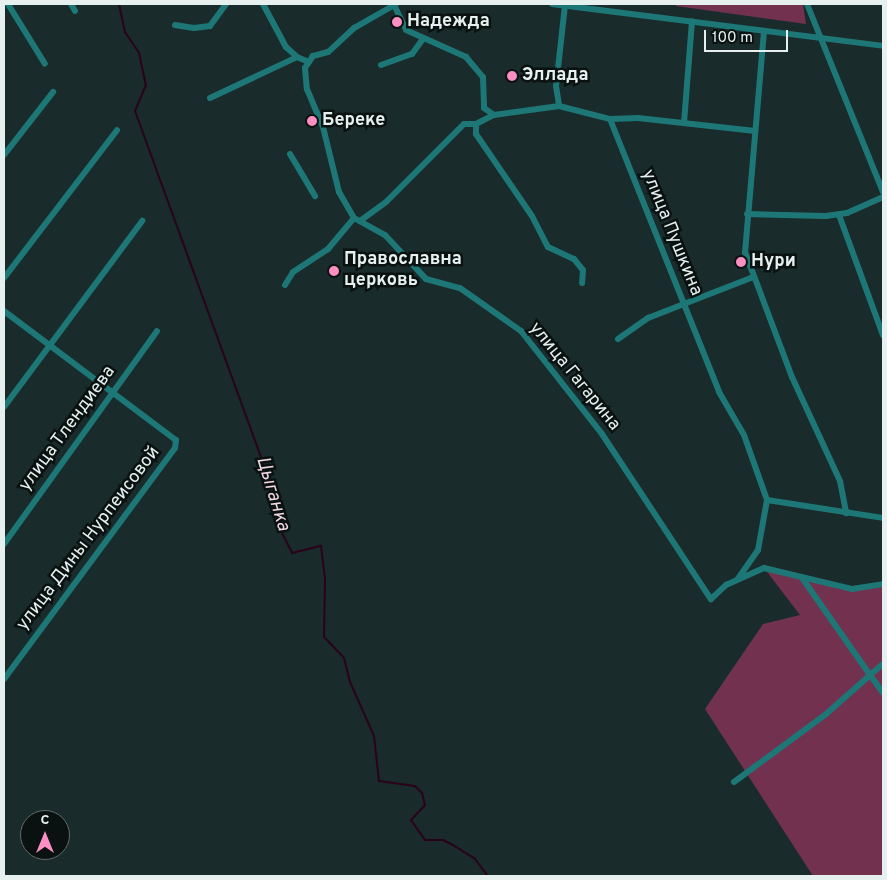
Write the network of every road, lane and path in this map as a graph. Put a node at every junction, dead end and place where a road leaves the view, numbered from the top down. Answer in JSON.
{"nodes":[{"id":1,"x":8,"y":4,"type":"edge"},
{"id":2,"x":71,"y":4,"type":"edge"},
{"id":3,"x":226,"y":4,"type":"edge"},
{"id":4,"x":263,"y":4,"type":"edge"},
{"id":5,"x":552,"y":4,"type":"edge"},
{"id":6,"x":807,"y":4,"type":"edge"},
{"id":7,"x":395,"y":5,"type":"edge"},
{"id":8,"x":565,"y":5,"type":"junction"},
{"id":9,"x":621,"y":7,"type":"edge"},
{"id":10,"x":75,"y":11,"type":"dead end"},
{"id":11,"x":692,"y":21,"type":"junction"},
{"id":12,"x":175,"y":25,"type":"dead end"},
{"id":13,"x":764,"y":31,"type":"junction"},
{"id":14,"x":423,"y":39,"type":"junction"},
{"id":15,"x":822,"y":41,"type":"junction"},
{"id":16,"x":883,"y":46,"type":"edge"},
{"id":17,"x":297,"y":57,"type":"junction"},
{"id":18,"x":309,"y":62,"type":"junction"},
{"id":19,"x":45,"y":64,"type":"dead end"},
{"id":20,"x":381,"y":65,"type":"dead end"},
{"id":21,"x":53,"y":92,"type":"dead end"},
{"id":22,"x":210,"y":98,"type":"dead end"},
{"id":23,"x":558,"y":106,"type":"junction"},
{"id":24,"x":484,"y":108,"type":"junction"},
{"id":25,"x":494,"y":115,"type":"junction"},
{"id":26,"x":482,"y":119,"type":"junction"},
{"id":27,"x":610,"y":119,"type":"junction"},
{"id":28,"x":684,"y":123,"type":"junction"},
{"id":29,"x":476,"y":124,"type":"junction"},
{"id":30,"x":116,"y":130,"type":"dead end"},
{"id":31,"x":756,"y":131,"type":"junction"},
{"id":32,"x":4,"y":154,"type":"edge"},
{"id":33,"x":290,"y":154,"type":"dead end"},
{"id":34,"x":883,"y":192,"type":"edge"},
{"id":35,"x":315,"y":196,"type":"dead end"},
{"id":36,"x":883,"y":197,"type":"edge"},
{"id":37,"x":747,"y":214,"type":"junction"},
{"id":38,"x":839,"y":214,"type":"junction"},
{"id":39,"x":357,"y":220,"type":"junction"},
{"id":40,"x":142,"y":221,"type":"dead end"},
{"id":41,"x":753,"y":277,"type":"junction"},
{"id":42,"x":4,"y":278,"type":"edge"},
{"id":43,"x":582,"y":283,"type":"dead end"},
{"id":44,"x":286,"y":285,"type":"dead end"},
{"id":45,"x":682,"y":302,"type":"junction"},
{"id":46,"x":4,"y":311,"type":"edge"},
{"id":47,"x":157,"y":331,"type":"dead end"},
{"id":48,"x":883,"y":335,"type":"edge"},
{"id":49,"x":618,"y":339,"type":"dead end"},
{"id":50,"x":47,"y":345,"type":"junction"},
{"id":51,"x":113,"y":394,"type":"junction"},
{"id":52,"x":4,"y":407,"type":"edge"},
{"id":53,"x":767,"y":500,"type":"junction"},
{"id":54,"x":846,"y":513,"type":"junction"},
{"id":55,"x":883,"y":518,"type":"edge"},
{"id":56,"x":4,"y":544,"type":"edge"},
{"id":57,"x":802,"y":578,"type":"junction"},
{"id":58,"x":736,"y":581,"type":"junction"},
{"id":59,"x":883,"y":584,"type":"edge"},
{"id":60,"x":883,"y":664,"type":"edge"},
{"id":61,"x":5,"y":675,"type":"edge"},
{"id":62,"x":870,"y":675,"type":"junction"},
{"id":63,"x":883,"y":693,"type":"edge"},
{"id":64,"x":734,"y":782,"type":"dead end"}],
"edges":[{"from":1,"to":19,"type":"street"},
{"from":2,"to":10,"type":"street"},
{"from":3,"to":12,"type":"street"},
{"from":4,"to":17,"type":"street"},
{"from":5,"to":8,"type":"street"},
{"from":6,"to":15,"type":"street"},
{"from":7,"to":14,"type":"street"},
{"from":7,"to":18,"type":"street"},
{"from":8,"to":9,"type":"street"},
{"from":8,"to":23,"type":"street"},
{"from":9,"to":11,"type":"street"},
{"from":11,"to":13,"type":"street"},
{"from":11,"to":28,"type":"street"},
{"from":13,"to":15,"type":"street"},
{"from":13,"to":31,"type":"street"},
{"from":14,"to":20,"type":"street"},
{"from":14,"to":24,"type":"street"},
{"from":15,"to":16,"type":"street"},
{"from":15,"to":34,"type":"street"},
{"from":17,"to":18,"type":"street"},
{"from":17,"to":22,"type":"street"},
{"from":18,"to":39,"type":"street"},
{"from":21,"to":32,"type":"street"},
{"from":23,"to":25,"type":"street"},
{"from":23,"to":27,"type":"street"},
{"from":24,"to":25,"type":"street"},
{"from":24,"to":26,"type":"street"},
{"from":25,"to":26,"type":"street"},
{"from":26,"to":29,"type":"street"},
{"from":27,"to":28,"type":"street"},
{"from":27,"to":45,"type":"street","name":"улица Пушкина"},
{"from":28,"to":31,"type":"street"},
{"from":29,"to":39,"type":"street"},
{"from":29,"to":43,"type":"street"},
{"from":30,"to":42,"type":"street"},
{"from":31,"to":37,"type":"street"},
{"from":33,"to":35,"type":"street"},
{"from":36,"to":38,"type":"street"},
{"from":37,"to":38,"type":"street"},
{"from":37,"to":41,"type":"street"},
{"from":38,"to":48,"type":"street"},
{"from":39,"to":44,"type":"street"},
{"from":39,"to":58,"type":"street","name":"улица Гагарина"},
{"from":40,"to":50,"type":"street"},
{"from":41,"to":45,"type":"street"},
{"from":41,"to":54,"type":"street"},
{"from":45,"to":49,"type":"street"},
{"from":45,"to":53,"type":"street","name":"улица Пушкина"},
{"from":46,"to":50,"type":"street"},
{"from":47,"to":51,"type":"street","name":"улица Тлендиева"},
{"from":50,"to":51,"type":"street"},
{"from":50,"to":52,"type":"street"},
{"from":51,"to":56,"type":"street","name":"улица Тлендиева"},
{"from":51,"to":61,"type":"street","name":"улица Дины Нурпеисовой"},
{"from":53,"to":54,"type":"street"},
{"from":53,"to":58,"type":"street","name":"улица Пушкина"},
{"from":54,"to":55,"type":"street"},
{"from":57,"to":58,"type":"street"},
{"from":57,"to":59,"type":"street"},
{"from":57,"to":62,"type":"street"},
{"from":60,"to":62,"type":"street"},
{"from":62,"to":63,"type":"street"},
{"from":62,"to":64,"type":"street"}]}
